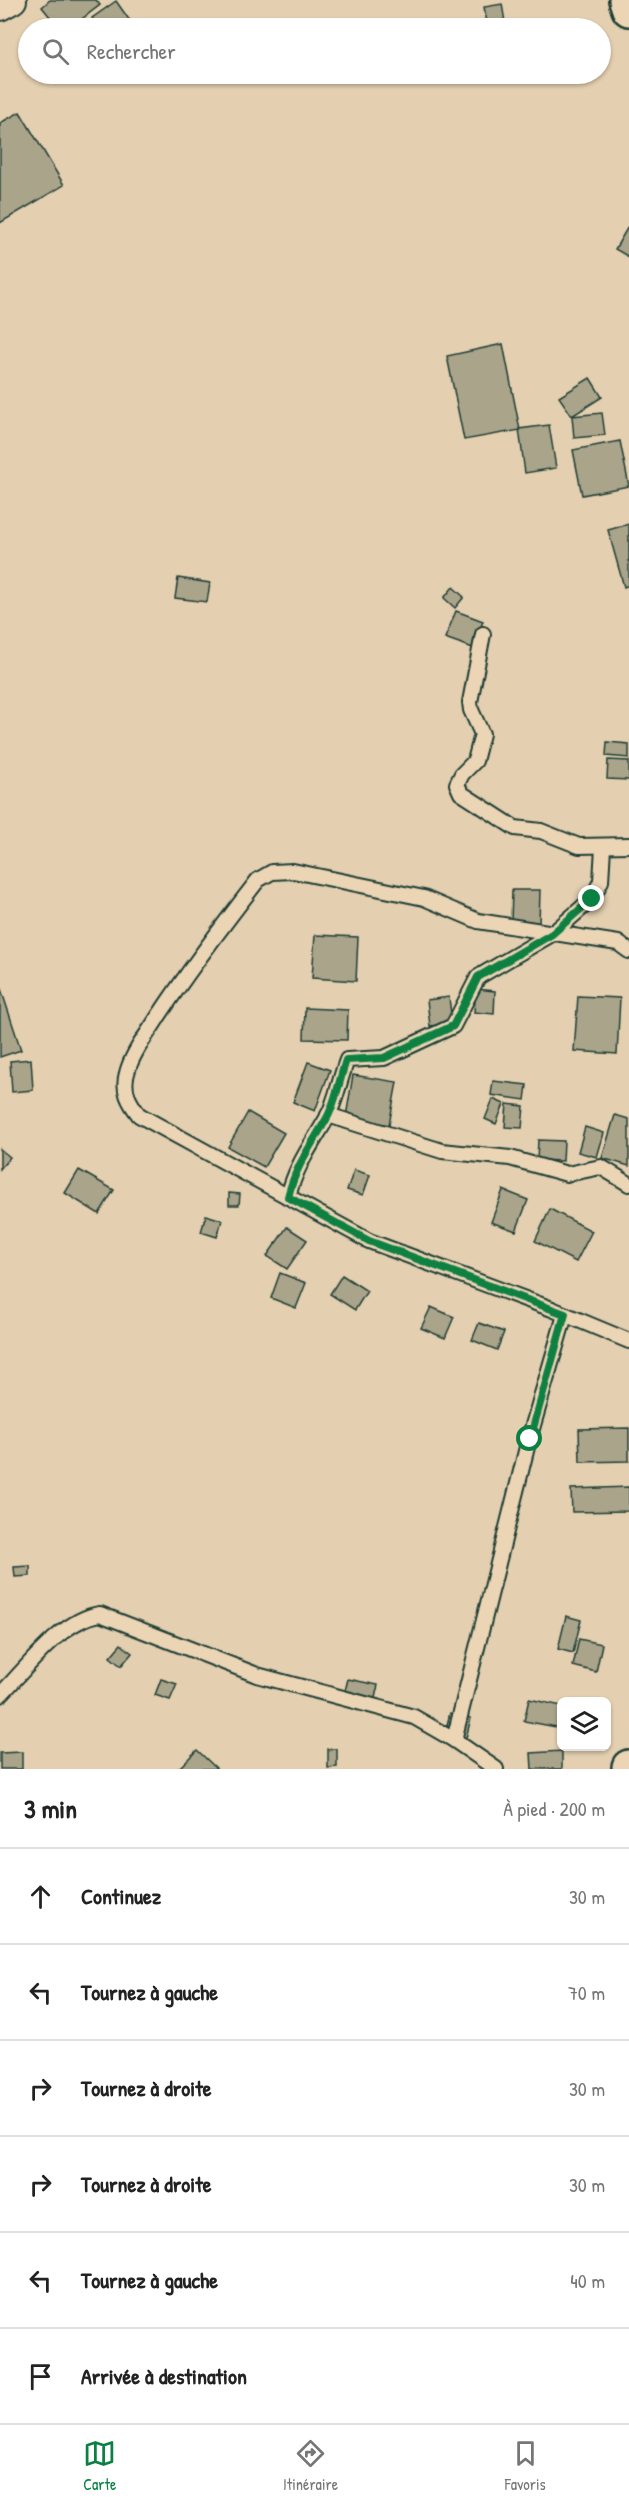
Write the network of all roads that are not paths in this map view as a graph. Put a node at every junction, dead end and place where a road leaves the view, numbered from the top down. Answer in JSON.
{"nodes":[{"id":1,"x":13,"y":0,"type":"edge"},
{"id":2,"x":626,"y":0,"type":"edge"},
{"id":3,"x":0,"y":7,"type":"edge"},
{"id":4,"x":629,"y":9,"type":"edge"},
{"id":5,"x":483,"y":634,"type":"dead end"},
{"id":6,"x":629,"y":844,"type":"edge"},
{"id":7,"x":603,"y":847,"type":"junction"},
{"id":8,"x":552,"y":934,"type":"junction"},
{"id":9,"x":629,"y":951,"type":"edge"},
{"id":10,"x":328,"y":1115,"type":"junction"},
{"id":11,"x":629,"y":1184,"type":"edge"},
{"id":12,"x":288,"y":1197,"type":"junction"},
{"id":13,"x":565,"y":1314,"type":"junction"},
{"id":14,"x":629,"y":1341,"type":"edge"},
{"id":15,"x":0,"y":1695,"type":"edge"},
{"id":16,"x":454,"y":1740,"type":"junction"},
{"id":17,"x":496,"y":1769,"type":"edge"}],
"edges":[{"from":1,"to":3,"type":"street"},
{"from":2,"to":4,"type":"street"},
{"from":5,"to":7,"type":"lane"},
{"from":6,"to":7,"type":"lane"},
{"from":7,"to":8,"type":"lane"},
{"from":8,"to":9,"type":"lane"},
{"from":8,"to":10,"type":"lane"},
{"from":8,"to":12,"type":"lane"},
{"from":10,"to":11,"type":"lane"},
{"from":10,"to":12,"type":"lane"},
{"from":12,"to":13,"type":"lane"},
{"from":13,"to":14,"type":"lane"},
{"from":13,"to":16,"type":"lane"},
{"from":15,"to":16,"type":"lane"},
{"from":16,"to":17,"type":"lane"}]}
